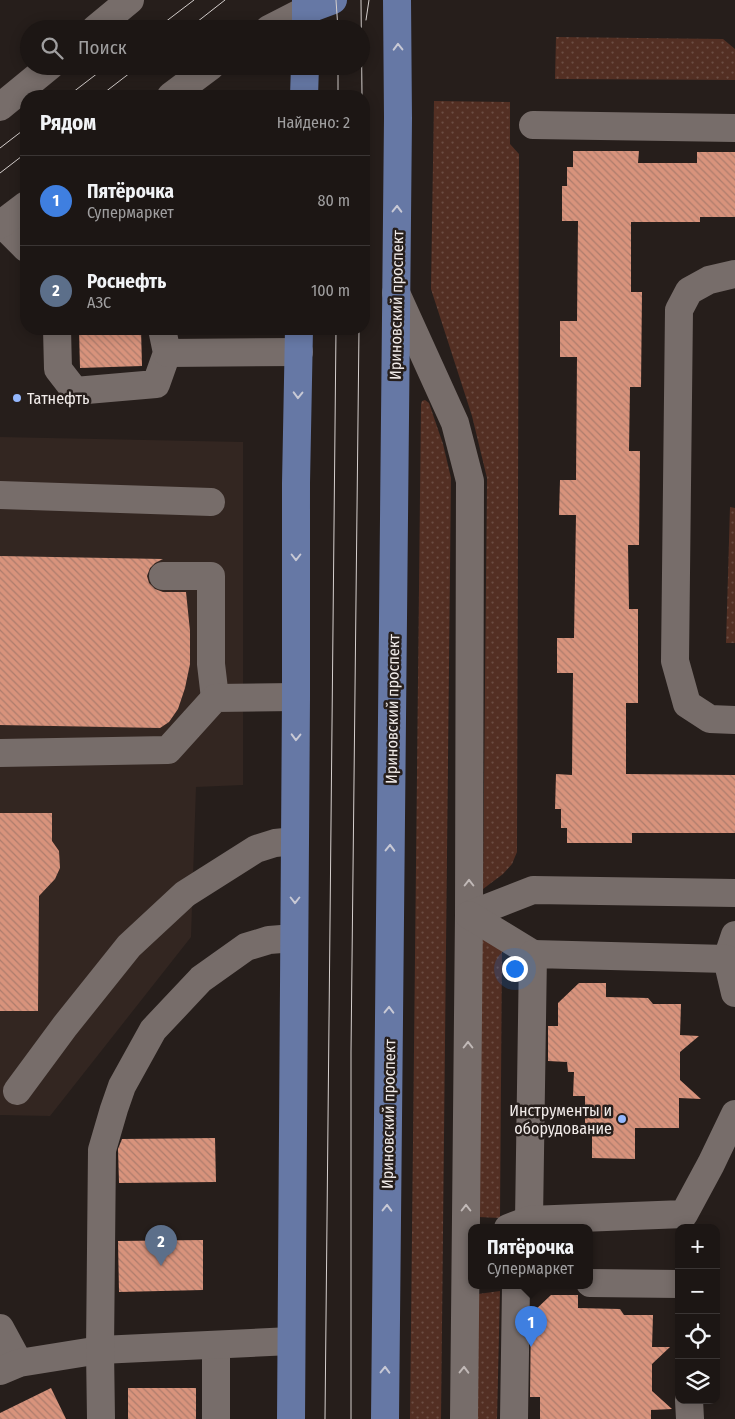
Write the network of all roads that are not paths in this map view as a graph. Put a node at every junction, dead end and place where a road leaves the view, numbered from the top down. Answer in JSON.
{"nodes":[{"id":1,"x":130,"y":0,"type":"edge"},
{"id":2,"x":333,"y":0,"type":"edge"},
{"id":3,"x":397,"y":0,"type":"edge"},
{"id":4,"x":306,"y":13,"type":"edge"},
{"id":5,"x":106,"y":20,"type":"edge"},
{"id":6,"x":290,"y":20,"type":"edge"},
{"id":7,"x":39,"y":75,"type":"edge"},
{"id":8,"x":199,"y":75,"type":"edge"},
{"id":9,"x":305,"y":75,"type":"edge"},
{"id":10,"x":21,"y":90,"type":"edge"},
{"id":11,"x":179,"y":90,"type":"edge"},
{"id":12,"x":304,"y":90,"type":"edge"},
{"id":13,"x":20,"y":91,"type":"edge"},
{"id":14,"x":0,"y":107,"type":"edge"},
{"id":15,"x":533,"y":126,"type":"dead end"},
{"id":16,"x":735,"y":128,"type":"edge"},
{"id":17,"x":20,"y":210,"type":"edge"},
{"id":18,"x":1,"y":224,"type":"edge"},
{"id":19,"x":20,"y":242,"type":"edge"},
{"id":20,"x":735,"y":274,"type":"edge"},
{"id":21,"x":396,"y":293,"type":"junction"},
{"id":22,"x":57,"y":335,"type":"edge"},
{"id":23,"x":299,"y":340,"type":"edge"},
{"id":24,"x":164,"y":341,"type":"edge"},
{"id":25,"x":0,"y":495,"type":"edge"},
{"id":26,"x":211,"y":502,"type":"dead end"},
{"id":27,"x":163,"y":576,"type":"dead end"},
{"id":28,"x":296,"y":697,"type":"junction"},
{"id":29,"x":216,"y":698,"type":"junction"},
{"id":30,"x":735,"y":720,"type":"edge"},
{"id":31,"x":0,"y":753,"type":"edge"},
{"id":32,"x":295,"y":842,"type":"junction"},
{"id":33,"x":735,"y":893,"type":"edge"},
{"id":34,"x":469,"y":915,"type":"junction"},
{"id":35,"x":294,"y":938,"type":"junction"},
{"id":36,"x":731,"y":947,"type":"edge"},
{"id":37,"x":533,"y":954,"type":"junction"},
{"id":38,"x":735,"y":993,"type":"edge"},
{"id":39,"x":17,"y":1091,"type":"dead end"},
{"id":40,"x":735,"y":1114,"type":"edge"},
{"id":41,"x":470,"y":1224,"type":"edge"},
{"id":42,"x":519,"y":1224,"type":"edge"},
{"id":43,"x":593,"y":1283,"type":"edge"},
{"id":44,"x":675,"y":1284,"type":"edge"},
{"id":45,"x":469,"y":1289,"type":"edge"},
{"id":46,"x":516,"y":1289,"type":"edge"},
{"id":47,"x":0,"y":1328,"type":"edge"},
{"id":48,"x":292,"y":1341,"type":"junction"},
{"id":49,"x":216,"y":1345,"type":"junction"},
{"id":50,"x":100,"y":1350,"type":"junction"},
{"id":51,"x":10,"y":1367,"type":"edge"},
{"id":52,"x":689,"y":1404,"type":"edge"},
{"id":53,"x":101,"y":1419,"type":"edge"},
{"id":54,"x":216,"y":1419,"type":"edge"},
{"id":55,"x":291,"y":1419,"type":"edge"},
{"id":56,"x":385,"y":1419,"type":"edge"},
{"id":57,"x":464,"y":1419,"type":"edge"},
{"id":58,"x":514,"y":1419,"type":"edge"},
{"id":59,"x":690,"y":1419,"type":"edge"}],
"edges":[{"from":1,"to":5,"type":"street"},
{"from":2,"to":4,"type":"main road"},
{"from":21,"to":3,"type":"main road","name":"Ириновский проспект","one_way":true},
{"from":4,"to":6,"type":"street"},
{"from":7,"to":10,"type":"street"},
{"from":8,"to":11,"type":"street"},
{"from":9,"to":12,"type":"main road"},
{"from":13,"to":14,"type":"street"},
{"from":15,"to":16,"type":"street"},
{"from":17,"to":18,"type":"street"},
{"from":18,"to":19,"type":"street"},
{"from":20,"to":30,"type":"street"},
{"from":34,"to":21,"type":"street","one_way":true},
{"from":56,"to":21,"type":"main road","name":"Ириновский проспект","one_way":true},
{"from":22,"to":24,"type":"street"},
{"from":23,"to":24,"type":"street"},
{"from":23,"to":28,"type":"main road","one_way":true},
{"from":25,"to":26,"type":"street"},
{"from":27,"to":29,"type":"street"},
{"from":28,"to":29,"type":"street"},
{"from":28,"to":32,"type":"main road","one_way":true},
{"from":29,"to":31,"type":"street"},
{"from":32,"to":35,"type":"main road","one_way":true},
{"from":32,"to":39,"type":"street"},
{"from":33,"to":34,"type":"street"},
{"from":34,"to":37,"type":"street"},
{"from":41,"to":34,"type":"street","one_way":true},
{"from":35,"to":48,"type":"main road"},
{"from":35,"to":50,"type":"street"},
{"from":36,"to":37,"type":"street"},
{"from":36,"to":38,"type":"street"},
{"from":37,"to":42,"type":"street"},
{"from":40,"to":42,"type":"street"},
{"from":43,"to":44,"type":"street"},
{"from":57,"to":45,"type":"street","one_way":true},
{"from":46,"to":58,"type":"street"},
{"from":47,"to":51,"type":"street"},
{"from":48,"to":49,"type":"street"},
{"from":48,"to":55,"type":"main road"},
{"from":49,"to":50,"type":"street"},
{"from":49,"to":54,"type":"street"},
{"from":50,"to":51,"type":"street"},
{"from":50,"to":53,"type":"street"},
{"from":52,"to":59,"type":"street"}]}
